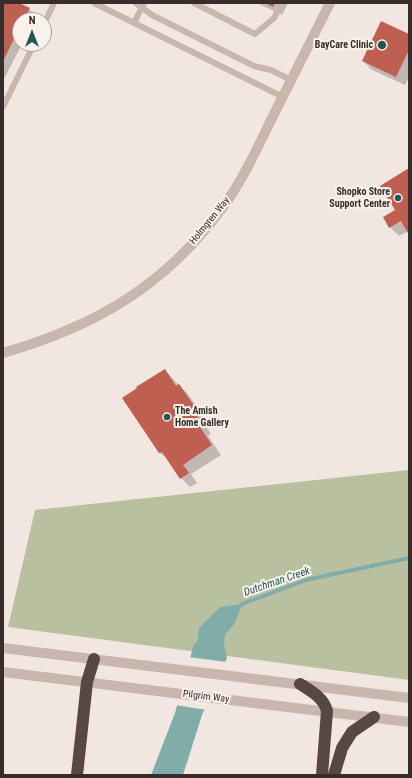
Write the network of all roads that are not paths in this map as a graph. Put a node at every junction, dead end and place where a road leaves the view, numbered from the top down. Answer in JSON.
{"nodes":[{"id":1,"x":94,"y":3,"type":"edge"},
{"id":2,"x":194,"y":3,"type":"edge"},
{"id":3,"x":282,"y":3,"type":"edge"},
{"id":4,"x":330,"y":3,"type":"edge"},
{"id":5,"x":141,"y":4,"type":"edge"},
{"id":6,"x":134,"y":23,"type":"junction"},
{"id":7,"x":30,"y":52,"type":"edge"},
{"id":8,"x":291,"y":80,"type":"junction"},
{"id":9,"x":283,"y":97,"type":"junction"},
{"id":10,"x":3,"y":107,"type":"edge"},
{"id":11,"x":3,"y":353,"type":"edge"},
{"id":12,"x":3,"y":648,"type":"edge"},
{"id":13,"x":94,"y":659,"type":"junction"},
{"id":14,"x":3,"y":672,"type":"edge"},
{"id":15,"x":87,"y":682,"type":"junction"},
{"id":16,"x":300,"y":684,"type":"junction"},
{"id":17,"x":409,"y":698,"type":"edge"},
{"id":18,"x":327,"y":711,"type":"junction"},
{"id":19,"x":374,"y":718,"type":"junction"},
{"id":20,"x":409,"y":722,"type":"edge"},
{"id":21,"x":77,"y":775,"type":"edge"},
{"id":22,"x":322,"y":775,"type":"edge"},
{"id":23,"x":334,"y":775,"type":"edge"}],
"edges":[{"from":1,"to":6,"type":"lane"},
{"from":2,"to":3,"type":"lane"},
{"from":4,"to":8,"type":"street","name":"Holmgren Way"},
{"from":5,"to":6,"type":"lane"},
{"from":5,"to":8,"type":"lane"},
{"from":6,"to":9,"type":"lane"},
{"from":7,"to":10,"type":"lane"},
{"from":8,"to":9,"type":"street","name":"Holmgren Way"},
{"from":9,"to":11,"type":"street","name":"Holmgren Way"},
{"from":12,"to":13,"type":"street"},
{"from":13,"to":15,"type":"highway"},
{"from":13,"to":16,"type":"street"},
{"from":14,"to":15,"type":"street","name":"Pilgrim Way"},
{"from":15,"to":18,"type":"street","name":"Pilgrim Way"},
{"from":15,"to":21,"type":"highway"},
{"from":16,"to":17,"type":"street"},
{"from":16,"to":18,"type":"highway"},
{"from":18,"to":19,"type":"street","name":"Pilgrim Way"},
{"from":18,"to":22,"type":"highway"},
{"from":19,"to":20,"type":"street","name":"Pilgrim Way"},
{"from":19,"to":23,"type":"highway"}]}
